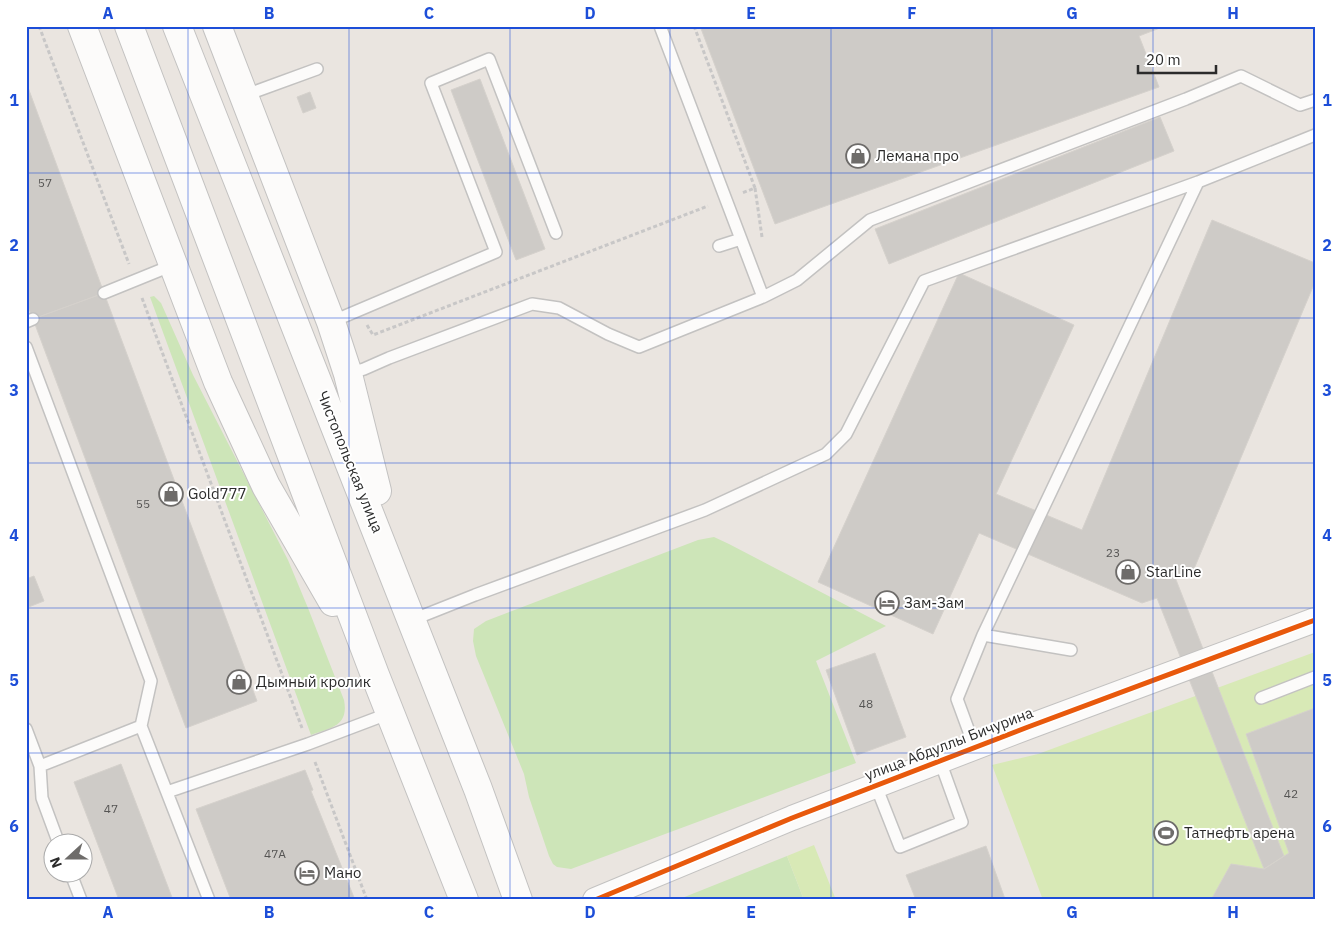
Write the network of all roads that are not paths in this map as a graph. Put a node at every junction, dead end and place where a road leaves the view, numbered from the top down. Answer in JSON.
{"nodes":[{"id":1,"x":82,"y":26,"type":"edge"},
{"id":2,"x":129,"y":26,"type":"edge"},
{"id":3,"x":177,"y":26,"type":"edge"},
{"id":4,"x":217,"y":26,"type":"edge"},
{"id":5,"x":660,"y":26,"type":"edge"},
{"id":6,"x":317,"y":69,"type":"dead end"},
{"id":7,"x":243,"y":96,"type":"junction"},
{"id":8,"x":1315,"y":100,"type":"edge"},
{"id":9,"x":1315,"y":135,"type":"edge"},
{"id":10,"x":1198,"y":182,"type":"junction"},
{"id":11,"x":556,"y":233,"type":"dead end"},
{"id":12,"x":741,"y":239,"type":"junction"},
{"id":13,"x":719,"y":246,"type":"dead end"},
{"id":14,"x":174,"y":265,"type":"junction"},
{"id":15,"x":104,"y":293,"type":"dead end"},
{"id":16,"x":763,"y":297,"type":"junction"},
{"id":17,"x":331,"y":322,"type":"junction"},
{"id":18,"x":26,"y":347,"type":"edge"},
{"id":19,"x":348,"y":374,"type":"junction"},
{"id":20,"x":401,"y":592,"type":"junction"},
{"id":21,"x":412,"y":620,"type":"junction"},
{"id":22,"x":1315,"y":620,"type":"edge"},
{"id":23,"x":983,"y":636,"type":"junction"},
{"id":24,"x":1070,"y":650,"type":"dead end"},
{"id":25,"x":375,"y":675,"type":"junction"},
{"id":26,"x":1315,"y":677,"type":"edge"},
{"id":27,"x":1261,"y":698,"type":"dead end"},
{"id":28,"x":390,"y":713,"type":"junction"},
{"id":29,"x":141,"y":726,"type":"junction"},
{"id":30,"x":26,"y":729,"type":"edge"},
{"id":31,"x":975,"y":748,"type":"junction"},
{"id":32,"x":940,"y":761,"type":"junction"},
{"id":33,"x":40,"y":766,"type":"junction"},
{"id":34,"x":876,"y":786,"type":"junction"},
{"id":35,"x":168,"y":792,"type":"junction"},
{"id":36,"x":55,"y":834,"type":"edge"},
{"id":37,"x":74,"y":884,"type":"edge"},
{"id":38,"x":80,"y":900,"type":"edge"},
{"id":39,"x":209,"y":900,"type":"edge"},
{"id":40,"x":464,"y":900,"type":"edge"},
{"id":41,"x":518,"y":900,"type":"edge"},
{"id":42,"x":596,"y":900,"type":"edge"}],
"edges":[{"from":1,"to":14,"type":"main road"},
{"from":2,"to":25,"type":"main road"},
{"from":3,"to":20,"type":"main road","name":"Чистопольская улица"},
{"from":4,"to":7,"type":"main road"},
{"from":5,"to":12,"type":"lane"},
{"from":6,"to":7,"type":"lane"},
{"from":7,"to":17,"type":"main road"},
{"from":8,"to":16,"type":"lane"},
{"from":9,"to":10,"type":"lane"},
{"from":10,"to":21,"type":"lane"},
{"from":10,"to":23,"type":"lane"},
{"from":11,"to":17,"type":"lane"},
{"from":12,"to":13,"type":"lane"},
{"from":12,"to":16,"type":"lane"},
{"from":14,"to":15,"type":"lane"},
{"from":14,"to":25,"type":"main road"},
{"from":16,"to":19,"type":"lane"},
{"from":17,"to":19,"type":"main road"},
{"from":18,"to":29,"type":"lane"},
{"from":19,"to":20,"type":"main road"},
{"from":20,"to":21,"type":"main road","name":"Чистопольская улица"},
{"from":21,"to":41,"type":"main road","name":"Чистопольская улица"},
{"from":22,"to":31,"type":"street","name":"улица Абдуллы Бичурина"},
{"from":23,"to":24,"type":"lane"},
{"from":23,"to":31,"type":"lane"},
{"from":25,"to":28,"type":"main road"},
{"from":26,"to":27,"type":"lane"},
{"from":28,"to":35,"type":"lane"},
{"from":28,"to":40,"type":"main road"},
{"from":29,"to":33,"type":"lane"},
{"from":29,"to":35,"type":"lane"},
{"from":30,"to":33,"type":"lane"},
{"from":31,"to":32,"type":"street","name":"улица Абдуллы Бичурина"},
{"from":32,"to":34,"type":"street","name":"улица Абдуллы Бичурина"},
{"from":32,"to":34,"type":"lane"},
{"from":33,"to":36,"type":"lane"},
{"from":34,"to":42,"type":"street","name":"улица Абдуллы Бичурина"},
{"from":35,"to":39,"type":"lane"},
{"from":37,"to":38,"type":"lane"}]}
